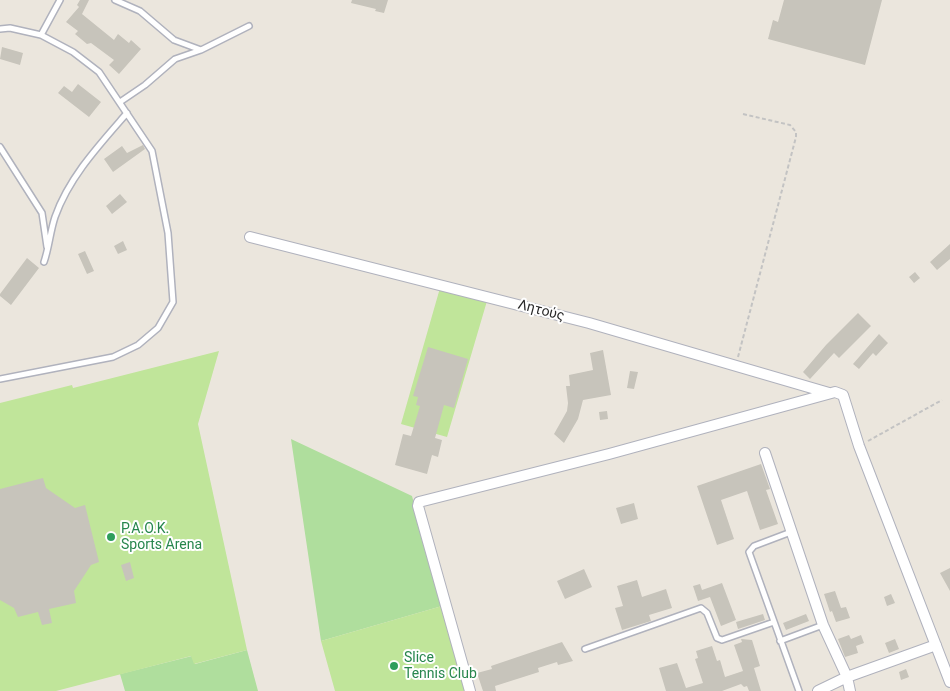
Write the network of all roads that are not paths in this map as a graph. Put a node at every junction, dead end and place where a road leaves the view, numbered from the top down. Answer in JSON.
{"nodes":[{"id":1,"x":60,"y":0,"type":"edge"},
{"id":2,"x":115,"y":0,"type":"edge"},
{"id":3,"x":249,"y":26,"type":"dead end"},
{"id":4,"x":0,"y":29,"type":"edge"},
{"id":5,"x":41,"y":35,"type":"junction"},
{"id":6,"x":201,"y":50,"type":"junction"},
{"id":7,"x":120,"y":102,"type":"junction"},
{"id":8,"x":127,"y":113,"type":"junction"},
{"id":9,"x":0,"y":147,"type":"edge"},
{"id":10,"x":250,"y":237,"type":"dead end"},
{"id":11,"x":48,"y":253,"type":"junction"},
{"id":12,"x":44,"y":262,"type":"dead end"},
{"id":13,"x":0,"y":379,"type":"edge"},
{"id":14,"x":830,"y":394,"type":"junction"},
{"id":15,"x":765,"y":453,"type":"dead end"},
{"id":16,"x":792,"y":532,"type":"junction"},
{"id":17,"x":774,"y":622,"type":"junction"},
{"id":18,"x":823,"y":625,"type":"junction"},
{"id":19,"x":780,"y":641,"type":"junction"},
{"id":20,"x":936,"y":646,"type":"junction"},
{"id":21,"x":585,"y":650,"type":"dead end"},
{"id":22,"x":847,"y":677,"type":"junction"},
{"id":23,"x":950,"y":682,"type":"edge"},
{"id":24,"x":470,"y":691,"type":"edge"},
{"id":25,"x":798,"y":691,"type":"edge"},
{"id":26,"x":818,"y":691,"type":"edge"},
{"id":27,"x":850,"y":691,"type":"edge"}],
"edges":[{"from":1,"to":5,"type":"lane"},
{"from":2,"to":6,"type":"lane"},
{"from":3,"to":6,"type":"lane"},
{"from":4,"to":5,"type":"lane"},
{"from":5,"to":7,"type":"lane"},
{"from":6,"to":7,"type":"lane"},
{"from":7,"to":8,"type":"lane"},
{"from":8,"to":11,"type":"lane"},
{"from":8,"to":13,"type":"lane"},
{"from":9,"to":11,"type":"lane"},
{"from":10,"to":14,"type":"street","name":"Λητούς"},
{"from":11,"to":12,"type":"lane"},
{"from":14,"to":20,"type":"street","name":"Λητούς"},
{"from":14,"to":24,"type":"street"},
{"from":15,"to":16,"type":"street"},
{"from":16,"to":17,"type":"lane"},
{"from":16,"to":18,"type":"street"},
{"from":17,"to":19,"type":"lane"},
{"from":17,"to":21,"type":"lane"},
{"from":18,"to":19,"type":"lane"},
{"from":18,"to":22,"type":"street"},
{"from":19,"to":25,"type":"lane"},
{"from":20,"to":22,"type":"street"},
{"from":20,"to":23,"type":"street"},
{"from":22,"to":26,"type":"street"},
{"from":22,"to":27,"type":"street"}]}
